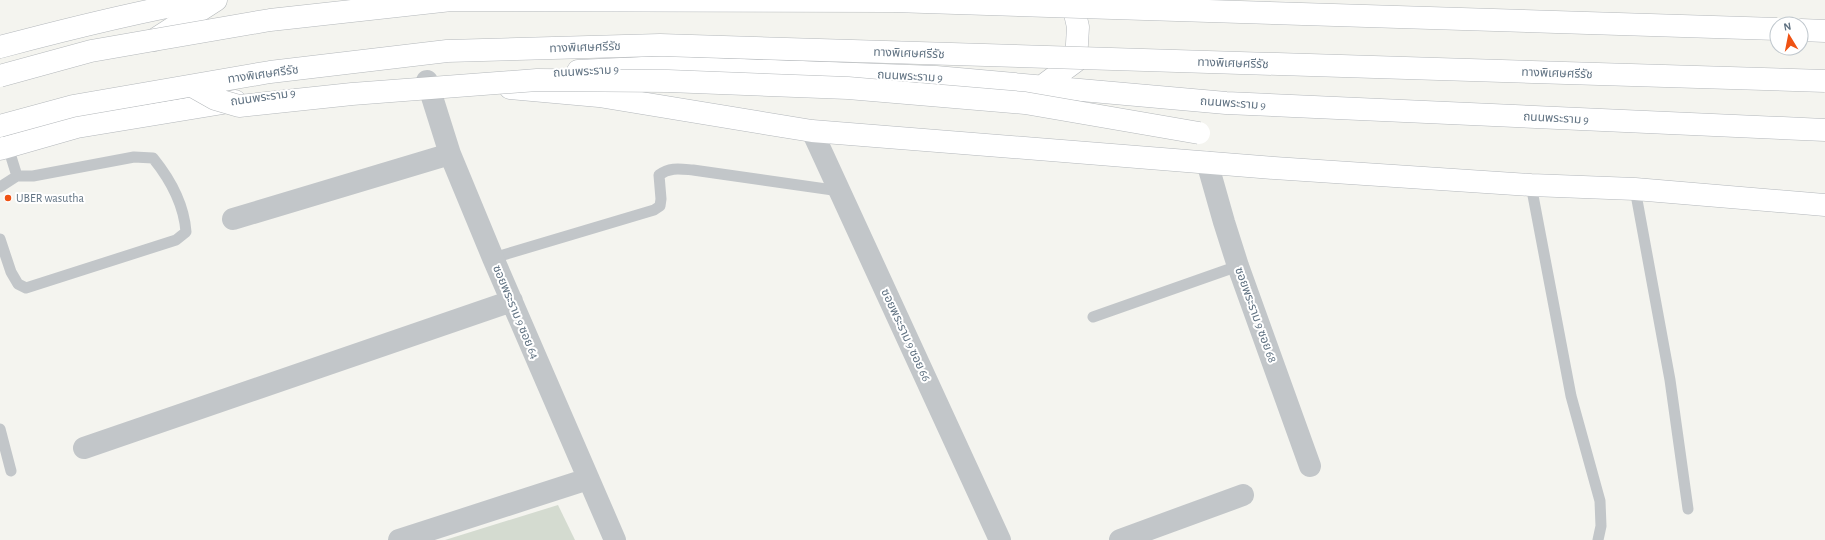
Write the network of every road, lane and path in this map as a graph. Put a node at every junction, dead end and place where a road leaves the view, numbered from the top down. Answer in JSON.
{"nodes":[{"id":1,"x":204,"y":0,"type":"edge"},
{"id":2,"x":216,"y":0,"type":"edge"},
{"id":3,"x":1072,"y":0,"type":"edge"},
{"id":4,"x":149,"y":5,"type":"edge"},
{"id":5,"x":1769,"y":29,"type":"edge"},
{"id":6,"x":1809,"y":30,"type":"edge"},
{"id":7,"x":1825,"y":31,"type":"edge"},
{"id":8,"x":154,"y":40,"type":"junction"},
{"id":9,"x":0,"y":48,"type":"edge"},
{"id":10,"x":0,"y":76,"type":"edge"},
{"id":11,"x":423,"y":80,"type":"junction"},
{"id":12,"x":1825,"y":81,"type":"edge"},
{"id":13,"x":192,"y":86,"type":"junction"},
{"id":14,"x":1041,"y":87,"type":"junction"},
{"id":15,"x":0,"y":126,"type":"edge"},
{"id":16,"x":1825,"y":130,"type":"edge"},
{"id":17,"x":812,"y":131,"type":"junction"},
{"id":18,"x":1199,"y":133,"type":"dead end"},
{"id":19,"x":4,"y":148,"type":"edge"},
{"id":20,"x":450,"y":154,"type":"junction"},
{"id":21,"x":1207,"y":162,"type":"junction"},
{"id":22,"x":17,"y":176,"type":"junction"},
{"id":23,"x":1531,"y":185,"type":"junction"},
{"id":24,"x":0,"y":187,"type":"edge"},
{"id":25,"x":1635,"y":189,"type":"junction"},
{"id":26,"x":840,"y":191,"type":"junction"},
{"id":27,"x":1825,"y":205,"type":"edge"},
{"id":28,"x":233,"y":219,"type":"dead end"},
{"id":29,"x":0,"y":239,"type":"edge"},
{"id":30,"x":493,"y":258,"type":"junction"},
{"id":31,"x":1238,"y":266,"type":"junction"},
{"id":32,"x":512,"y":301,"type":"junction"},
{"id":33,"x":1093,"y":317,"type":"dead end"},
{"id":34,"x":0,"y":429,"type":"edge"},
{"id":35,"x":84,"y":448,"type":"dead end"},
{"id":36,"x":1310,"y":466,"type":"dead end"},
{"id":37,"x":11,"y":471,"type":"dead end"},
{"id":38,"x":588,"y":479,"type":"junction"},
{"id":39,"x":1243,"y":495,"type":"dead end"},
{"id":40,"x":1688,"y":509,"type":"dead end"},
{"id":41,"x":399,"y":540,"type":"edge"},
{"id":42,"x":615,"y":540,"type":"edge"},
{"id":43,"x":1000,"y":540,"type":"edge"},
{"id":44,"x":1120,"y":540,"type":"edge"},
{"id":45,"x":1598,"y":540,"type":"edge"}],
"edges":[{"from":1,"to":4,"type":"main road"},
{"from":2,"to":8,"type":"main road"},
{"from":3,"to":14,"type":"main road"},
{"from":4,"to":9,"type":"main road"},
{"from":5,"to":8,"type":"main road","bridge":true},
{"from":6,"to":7,"type":"main road"},
{"from":8,"to":10,"type":"main road","bridge":true},
{"from":11,"to":14,"type":"main road","name":"ถนนพระราม 9"},
{"from":11,"to":17,"type":"main road"},
{"from":11,"to":19,"type":"main road","name":"ถนนพระราม 9"},
{"from":11,"to":20,"type":"street","name":"ซอยพระราม 9 ซอย 64"},
{"from":12,"to":13,"type":"main road","name":"ทางพิเศษศรีรัช","bridge":true},
{"from":13,"to":15,"type":"main road","name":"ทางพิเศษศรีรัช","bridge":true},
{"from":13,"to":18,"type":"main road","bridge":true},
{"from":14,"to":16,"type":"main road","name":"ถนนพระราม 9"},
{"from":17,"to":21,"type":"main road"},
{"from":17,"to":26,"type":"street","name":"ซอยพระราม 9 ซอย 66"},
{"from":19,"to":22,"type":"lane"},
{"from":20,"to":28,"type":"street"},
{"from":20,"to":30,"type":"street","name":"ซอยพระราม 9 ซอย 64"},
{"from":21,"to":23,"type":"main road"},
{"from":21,"to":31,"type":"street","name":"ซอยพระราม 9 ซอย 68"},
{"from":22,"to":24,"type":"lane"},
{"from":22,"to":29,"type":"lane"},
{"from":23,"to":25,"type":"main road"},
{"from":23,"to":45,"type":"lane"},
{"from":25,"to":27,"type":"main road"},
{"from":25,"to":40,"type":"lane"},
{"from":26,"to":30,"type":"lane"},
{"from":26,"to":43,"type":"street","name":"ซอยพระราม 9 ซอย 66"},
{"from":30,"to":32,"type":"street","name":"ซอยพระราม 9 ซอย 64"},
{"from":31,"to":33,"type":"lane"},
{"from":31,"to":36,"type":"street","name":"ซอยพระราม 9 ซอย 68"},
{"from":32,"to":35,"type":"street"},
{"from":32,"to":38,"type":"street","name":"ซอยพระราม 9 ซอย 64"},
{"from":34,"to":37,"type":"lane"},
{"from":38,"to":41,"type":"street"},
{"from":38,"to":42,"type":"street","name":"ซอยพระราม 9 ซอย 64"},
{"from":39,"to":44,"type":"street"}]}
